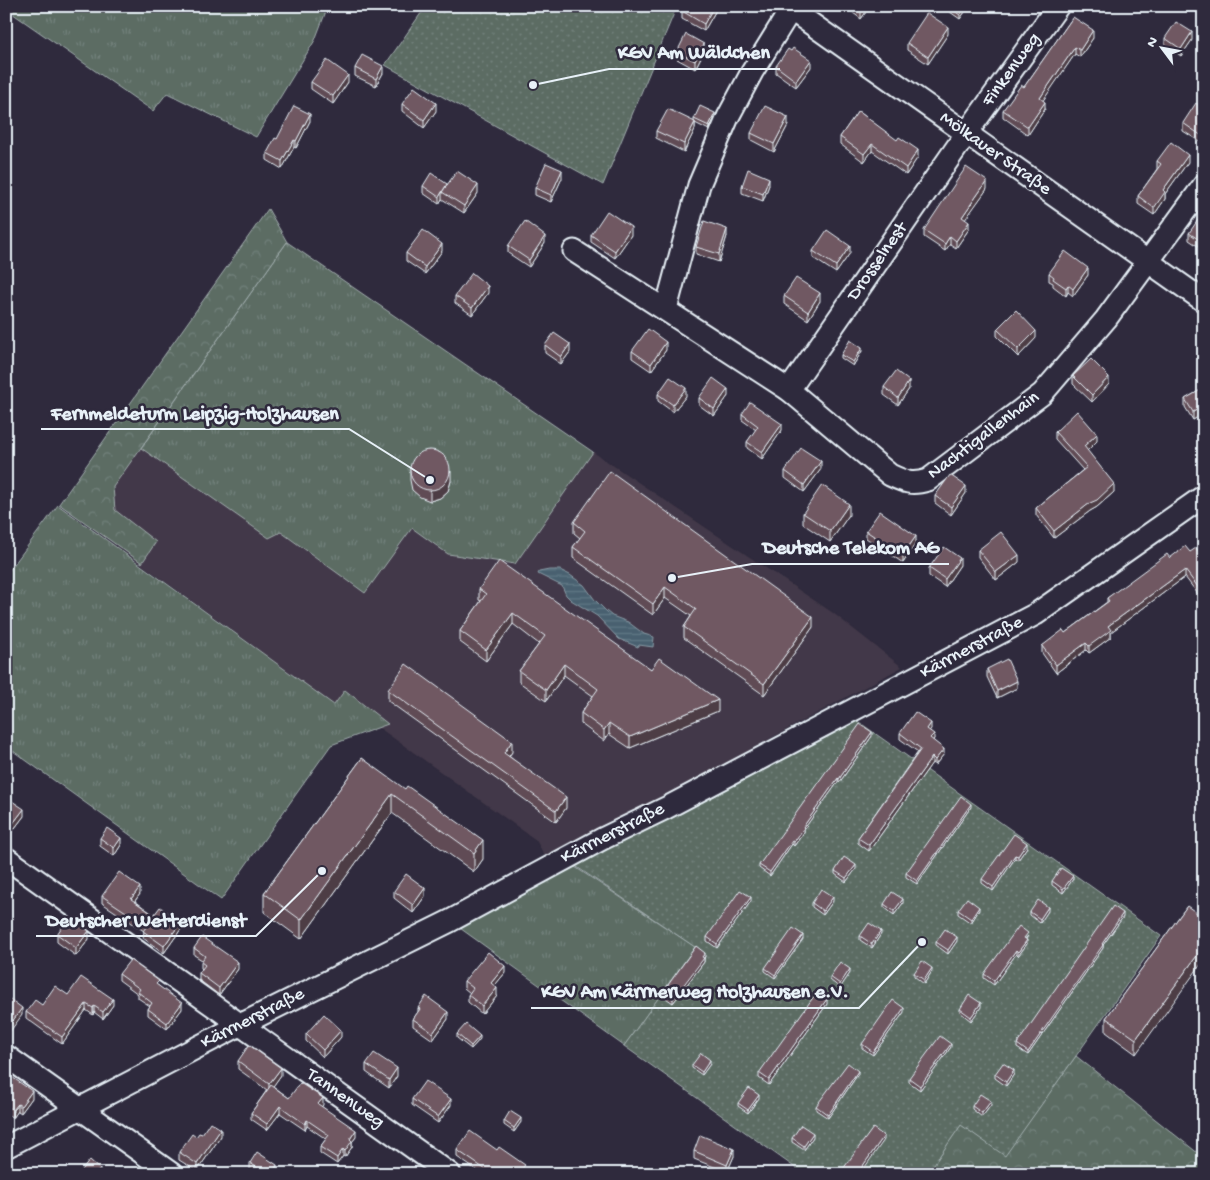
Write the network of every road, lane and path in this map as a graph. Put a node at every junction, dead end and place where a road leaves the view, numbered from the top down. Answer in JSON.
{"nodes":[{"id":1,"x":1058,"y":6,"type":"edge"},
{"id":2,"x":790,"y":7,"type":"edge"},
{"id":3,"x":966,"y":134,"type":"junction"},
{"id":4,"x":1204,"y":185,"type":"edge"},
{"id":5,"x":574,"y":251,"type":"dead end"},
{"id":6,"x":1148,"y":262,"type":"junction"},
{"id":7,"x":1204,"y":301,"type":"edge"},
{"id":8,"x":666,"y":309,"type":"junction"},
{"id":9,"x":789,"y":390,"type":"junction"},
{"id":10,"x":1201,"y":504,"type":"edge"},
{"id":11,"x":6,"y":858,"type":"edge"},
{"id":12,"x":240,"y":1025,"type":"junction"},
{"id":13,"x":6,"y":1056,"type":"edge"},
{"id":14,"x":79,"y":1108,"type":"junction"},
{"id":15,"x":6,"y":1146,"type":"edge"},
{"id":16,"x":172,"y":1174,"type":"edge"},
{"id":17,"x":450,"y":1174,"type":"edge"}],
"edges":[{"from":1,"to":3,"type":"street","name":"Finkenweg"},
{"from":2,"to":3,"type":"street","name":"Mölkauer Straße"},
{"from":2,"to":8,"type":"street"},
{"from":3,"to":6,"type":"street","name":"Mölkauer Straße"},
{"from":3,"to":9,"type":"street","name":"Drosselnest"},
{"from":4,"to":6,"type":"street","name":"Nachtigallenhain"},
{"from":5,"to":8,"type":"street","name":"Nachtigallenhain"},
{"from":6,"to":7,"type":"street","name":"Mölkauer Straße"},
{"from":6,"to":9,"type":"street","name":"Nachtigallenhain"},
{"from":8,"to":9,"type":"street","name":"Nachtigallenhain"},
{"from":10,"to":12,"type":"street","name":"Kärrnerstraße"},
{"from":11,"to":12,"type":"street","name":"Tannenweg"},
{"from":12,"to":14,"type":"street","name":"Kärrnerstraße"},
{"from":12,"to":17,"type":"street","name":"Tannenweg"},
{"from":13,"to":14,"type":"street"},
{"from":14,"to":15,"type":"street","name":"Kärrnerstraße"},
{"from":14,"to":16,"type":"street"}]}
